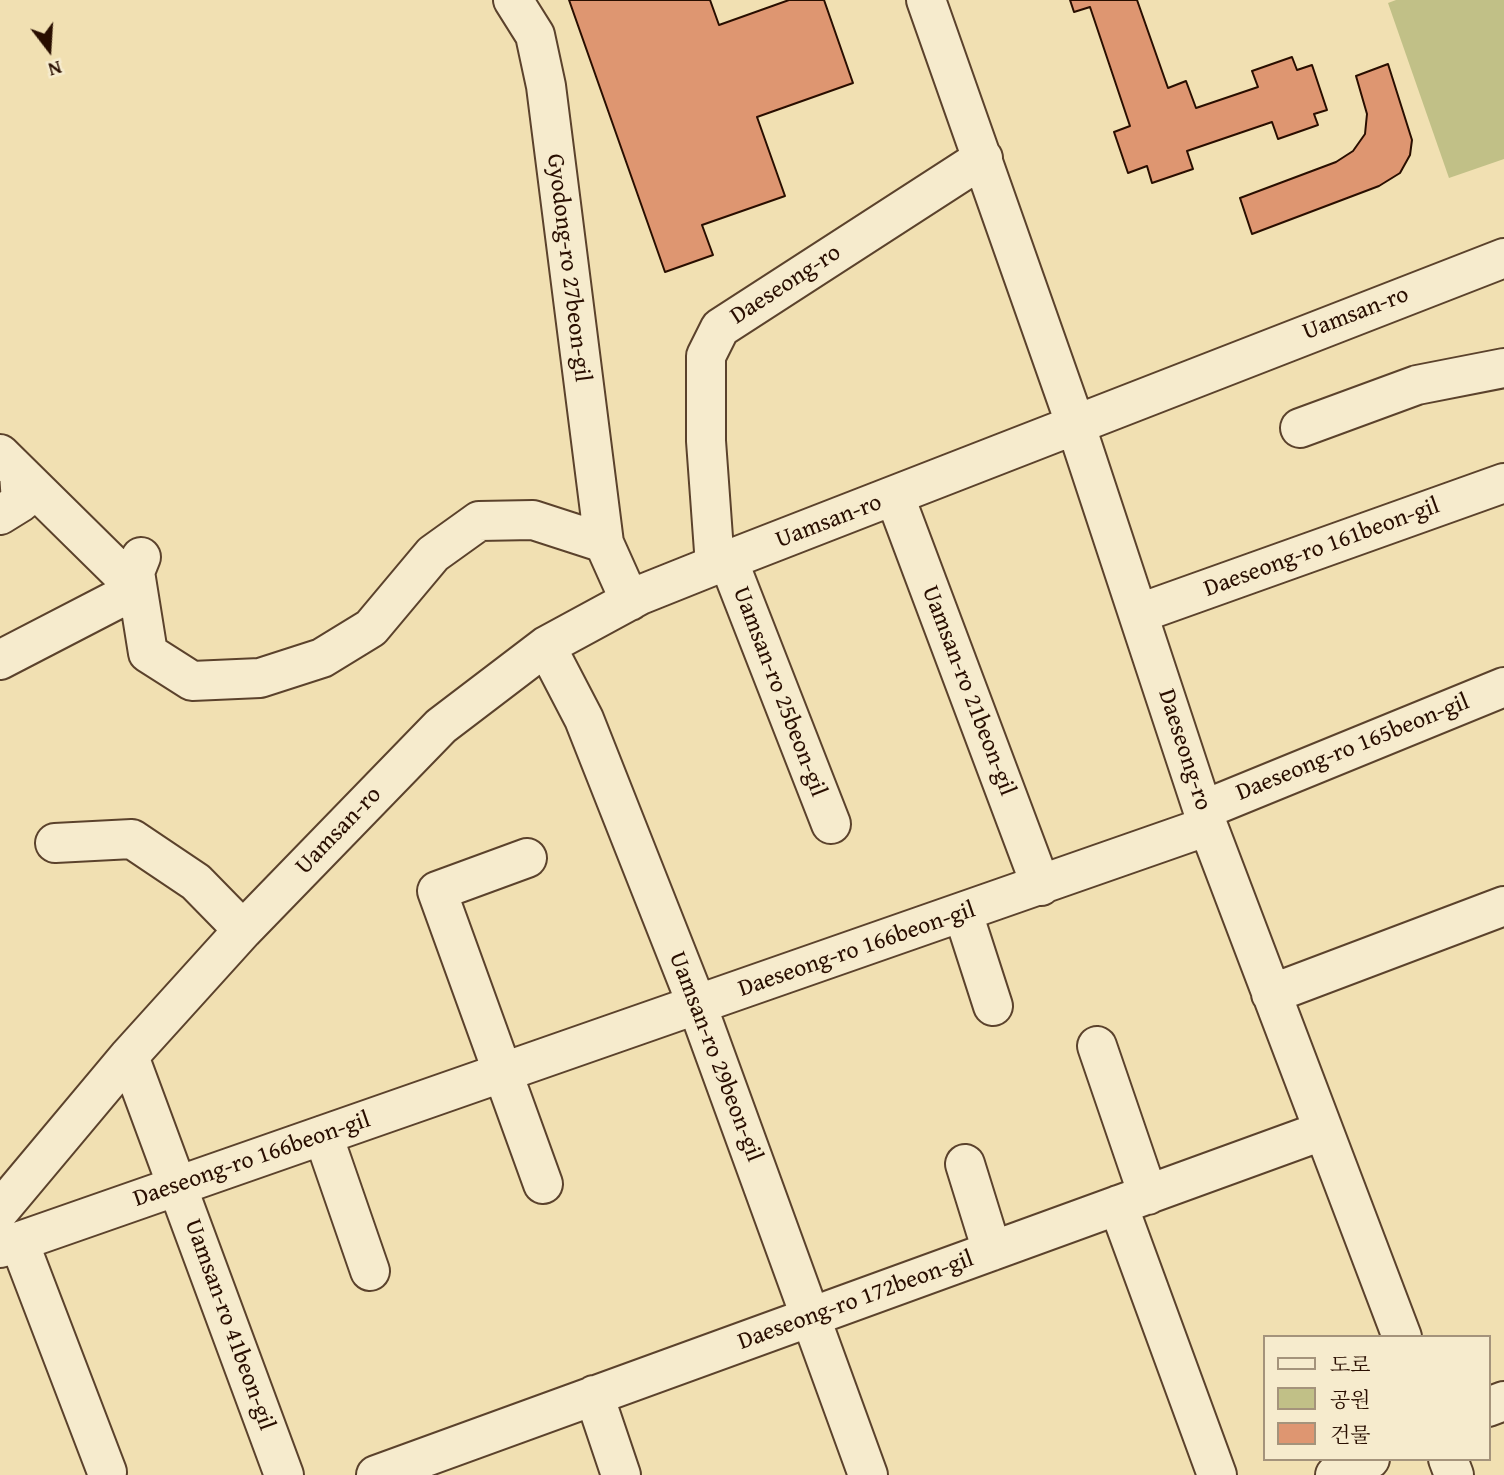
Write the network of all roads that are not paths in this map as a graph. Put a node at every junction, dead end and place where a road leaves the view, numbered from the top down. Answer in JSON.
{"nodes":[{"id":1,"x":513,"y":0,"type":"edge"},
{"id":2,"x":926,"y":0,"type":"edge"},
{"id":3,"x":983,"y":158,"type":"junction"},
{"id":4,"x":1504,"y":258,"type":"edge"},
{"id":5,"x":1504,"y":368,"type":"edge"},
{"id":6,"x":1075,"y":423,"type":"junction"},
{"id":7,"x":1300,"y":428,"type":"dead end"},
{"id":8,"x":9,"y":463,"type":"edge"},
{"id":9,"x":1504,"y":483,"type":"edge"},
{"id":10,"x":895,"y":496,"type":"junction"},
{"id":11,"x":0,"y":515,"type":"edge"},
{"id":12,"x":604,"y":543,"type":"junction"},
{"id":13,"x":721,"y":562,"type":"junction"},
{"id":14,"x":139,"y":573,"type":"junction"},
{"id":15,"x":630,"y":601,"type":"junction"},
{"id":16,"x":1140,"y":613,"type":"junction"},
{"id":17,"x":546,"y":646,"type":"junction"},
{"id":18,"x":0,"y":660,"type":"edge"},
{"id":19,"x":1504,"y":687,"type":"edge"},
{"id":20,"x":1206,"y":818,"type":"junction"},
{"id":21,"x":831,"y":824,"type":"dead end"},
{"id":22,"x":55,"y":843,"type":"dead end"},
{"id":23,"x":527,"y":858,"type":"dead end"},
{"id":24,"x":1041,"y":886,"type":"junction"},
{"id":25,"x":1504,"y":906,"type":"edge"},
{"id":26,"x":963,"y":913,"type":"junction"},
{"id":27,"x":243,"y":930,"type":"junction"},
{"id":28,"x":1270,"y":994,"type":"junction"},
{"id":29,"x":697,"y":1005,"type":"junction"},
{"id":30,"x":993,"y":1006,"type":"dead end"},
{"id":31,"x":1097,"y":1046,"type":"dead end"},
{"id":32,"x":130,"y":1056,"type":"junction"},
{"id":33,"x":505,"y":1073,"type":"junction"},
{"id":34,"x":1322,"y":1131,"type":"junction"},
{"id":35,"x":323,"y":1135,"type":"junction"},
{"id":36,"x":965,"y":1164,"type":"dead end"},
{"id":37,"x":543,"y":1184,"type":"dead end"},
{"id":38,"x":179,"y":1186,"type":"junction"},
{"id":39,"x":1133,"y":1200,"type":"junction"},
{"id":40,"x":6,"y":1233,"type":"edge"},
{"id":41,"x":992,"y":1251,"type":"junction"},
{"id":42,"x":370,"y":1271,"type":"dead end"},
{"id":43,"x":812,"y":1317,"type":"junction"},
{"id":44,"x":1401,"y":1335,"type":"edge"},
{"id":45,"x":594,"y":1395,"type":"junction"},
{"id":46,"x":1366,"y":1461,"type":"edge"},
{"id":47,"x":107,"y":1472,"type":"dead end"},
{"id":48,"x":284,"y":1475,"type":"edge"},
{"id":49,"x":376,"y":1475,"type":"edge"},
{"id":50,"x":621,"y":1475,"type":"edge"},
{"id":51,"x":868,"y":1475,"type":"edge"},
{"id":52,"x":1217,"y":1475,"type":"edge"},
{"id":53,"x":1335,"y":1475,"type":"edge"}],
"edges":[{"from":1,"to":12,"type":"street","name":"Gyodong-ro 27beon-gil"},
{"from":2,"to":3,"type":"street","name":"Daeseong-ro"},
{"from":3,"to":6,"type":"street","name":"Daeseong-ro"},
{"from":3,"to":13,"type":"street","name":"Daeseong-ro"},
{"from":4,"to":6,"type":"street","name":"Uamsan-ro"},
{"from":5,"to":7,"type":"street"},
{"from":6,"to":10,"type":"street","name":"Uamsan-ro"},
{"from":6,"to":16,"type":"street","name":"Daeseong-ro"},
{"from":8,"to":11,"type":"street"},
{"from":8,"to":14,"type":"street"},
{"from":9,"to":16,"type":"street","name":"Daeseong-ro 161beon-gil"},
{"from":10,"to":13,"type":"street","name":"Uamsan-ro"},
{"from":10,"to":24,"type":"street","name":"Uamsan-ro 21beon-gil"},
{"from":12,"to":14,"type":"street"},
{"from":12,"to":15,"type":"street","name":"Gyodong-ro 27beon-gil"},
{"from":13,"to":15,"type":"street","name":"Uamsan-ro"},
{"from":13,"to":21,"type":"street","name":"Uamsan-ro 25beon-gil"},
{"from":14,"to":18,"type":"street"},
{"from":15,"to":17,"type":"street","name":"Uamsan-ro"},
{"from":16,"to":20,"type":"street","name":"Daeseong-ro"},
{"from":17,"to":27,"type":"street","name":"Uamsan-ro"},
{"from":17,"to":29,"type":"street","name":"Uamsan-ro 29beon-gil"},
{"from":19,"to":20,"type":"street","name":"Daeseong-ro 165beon-gil"},
{"from":20,"to":24,"type":"street","name":"Daeseong-ro 166beon-gil"},
{"from":20,"to":28,"type":"street","name":"Daeseong-ro"},
{"from":22,"to":27,"type":"street"},
{"from":23,"to":33,"type":"street"},
{"from":24,"to":26,"type":"street","name":"Daeseong-ro 166beon-gil"},
{"from":25,"to":28,"type":"street"},
{"from":26,"to":29,"type":"street","name":"Daeseong-ro 166beon-gil"},
{"from":26,"to":30,"type":"street"},
{"from":27,"to":32,"type":"street","name":"Uamsan-ro"},
{"from":28,"to":34,"type":"street","name":"Daeseong-ro"},
{"from":29,"to":33,"type":"street","name":"Daeseong-ro 166beon-gil"},
{"from":29,"to":43,"type":"street","name":"Uamsan-ro 29beon-gil"},
{"from":31,"to":39,"type":"street"},
{"from":32,"to":38,"type":"street","name":"Uamsan-ro 41beon-gil"},
{"from":32,"to":40,"type":"street","name":"Uamsan-ro"},
{"from":33,"to":35,"type":"street","name":"Daeseong-ro 166beon-gil"},
{"from":33,"to":37,"type":"street"},
{"from":34,"to":39,"type":"street","name":"Daeseong-ro 172beon-gil"},
{"from":34,"to":44,"type":"street","name":"Daeseong-ro"},
{"from":35,"to":38,"type":"street","name":"Daeseong-ro 166beon-gil"},
{"from":35,"to":42,"type":"street"},
{"from":36,"to":41,"type":"street"},
{"from":38,"to":40,"type":"street","name":"Daeseong-ro 166beon-gil"},
{"from":38,"to":48,"type":"street","name":"Uamsan-ro 41beon-gil"},
{"from":39,"to":41,"type":"street","name":"Daeseong-ro 172beon-gil"},
{"from":39,"to":52,"type":"street"},
{"from":40,"to":47,"type":"street"},
{"from":41,"to":43,"type":"street","name":"Daeseong-ro 172beon-gil"},
{"from":43,"to":45,"type":"street","name":"Daeseong-ro 172beon-gil"},
{"from":43,"to":51,"type":"street","name":"Uamsan-ro 29beon-gil"},
{"from":45,"to":49,"type":"street","name":"Daeseong-ro 172beon-gil"},
{"from":45,"to":50,"type":"street"},
{"from":46,"to":53,"type":"street"}]}
